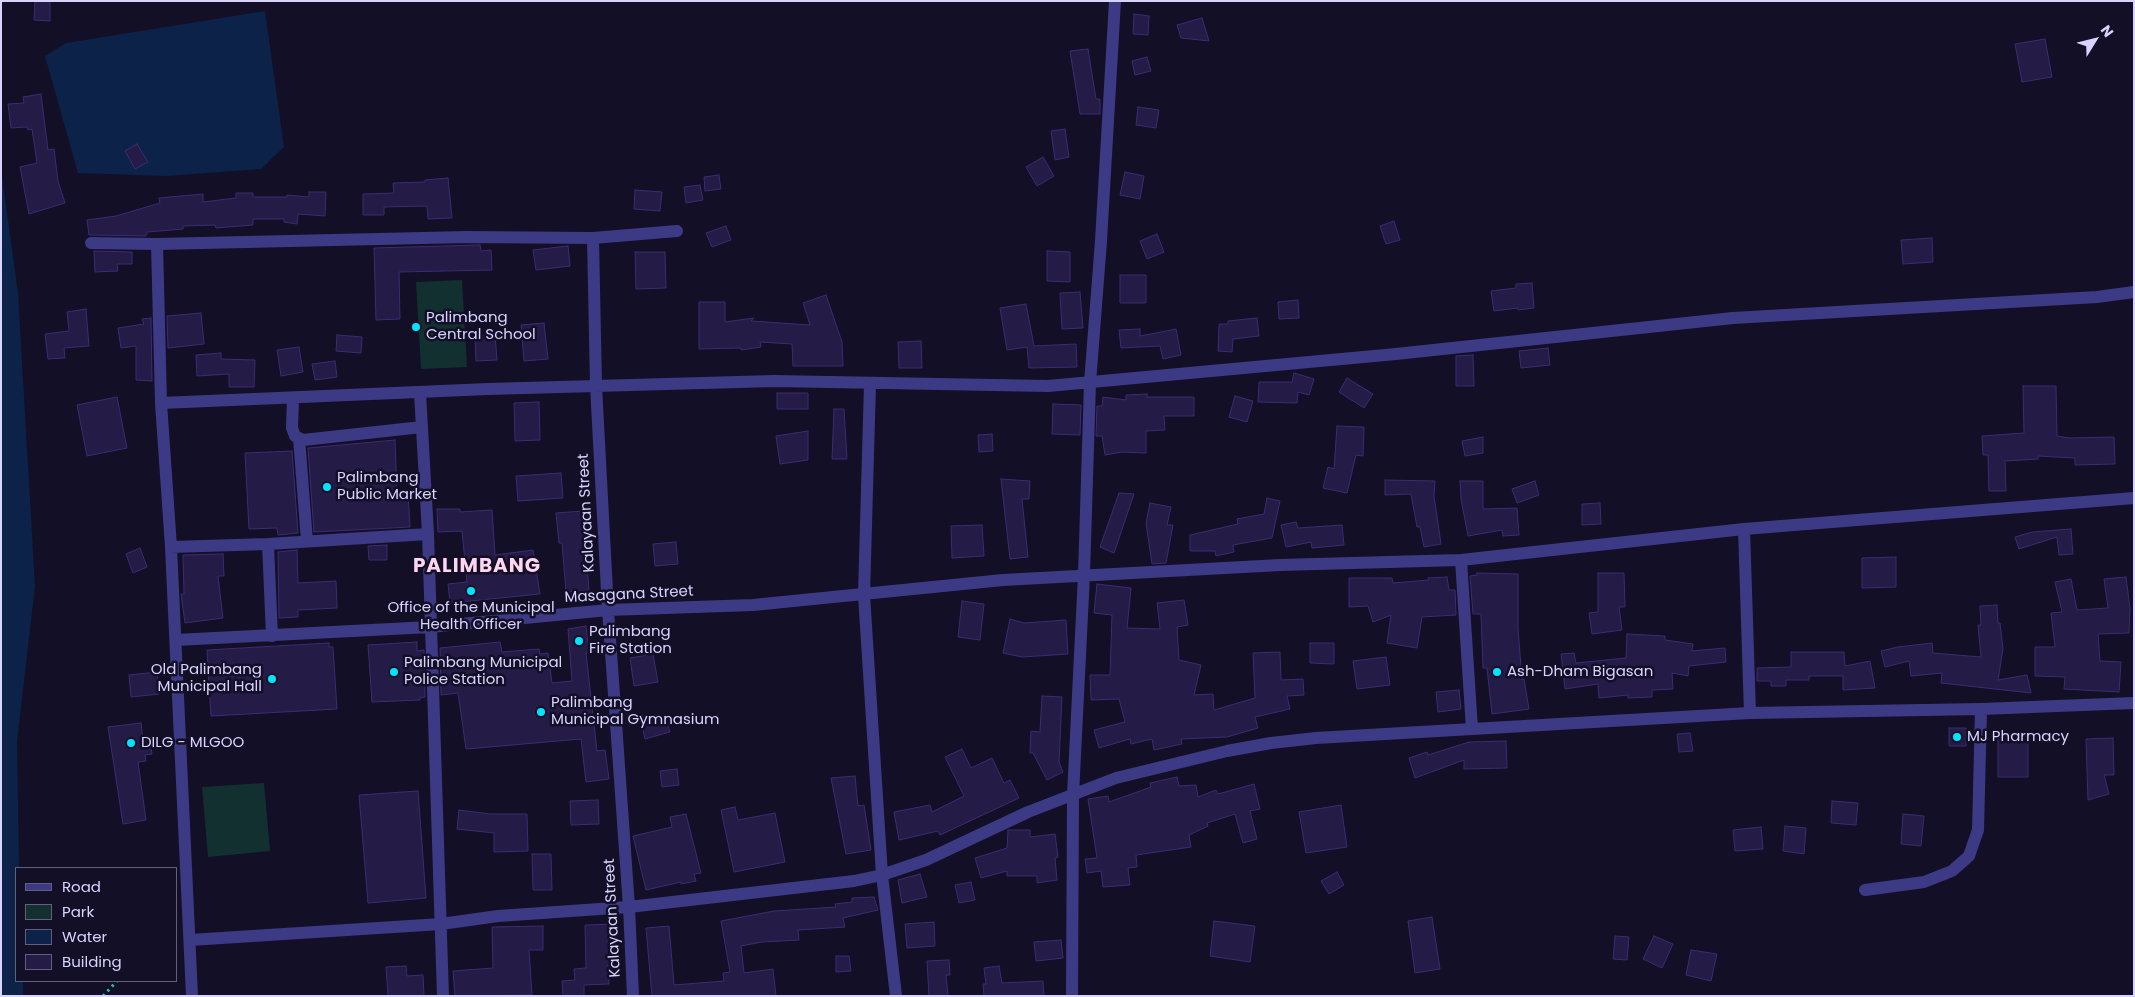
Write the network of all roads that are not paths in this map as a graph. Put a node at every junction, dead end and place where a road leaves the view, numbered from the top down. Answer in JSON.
{"nodes":[{"id":1,"x":1115,"y":1,"type":"edge"},
{"id":2,"x":677,"y":232,"type":"dead end"},
{"id":3,"x":593,"y":238,"type":"junction"},
{"id":4,"x":91,"y":243,"type":"dead end"},
{"id":5,"x":157,"y":244,"type":"junction"},
{"id":6,"x":2134,"y":292,"type":"edge"},
{"id":7,"x":1090,"y":383,"type":"junction"},
{"id":8,"x":870,"y":384,"type":"junction"},
{"id":9,"x":596,"y":386,"type":"junction"},
{"id":10,"x":420,"y":393,"type":"junction"},
{"id":11,"x":293,"y":398,"type":"junction"},
{"id":12,"x":161,"y":402,"type":"junction"},
{"id":13,"x":422,"y":427,"type":"junction"},
{"id":14,"x":299,"y":438,"type":"junction"},
{"id":15,"x":2134,"y":498,"type":"edge"},
{"id":16,"x":1744,"y":529,"type":"junction"},
{"id":17,"x":428,"y":534,"type":"junction"},
{"id":18,"x":308,"y":541,"type":"junction"},
{"id":19,"x":268,"y":544,"type":"junction"},
{"id":20,"x":171,"y":547,"type":"junction"},
{"id":21,"x":1461,"y":560,"type":"junction"},
{"id":22,"x":1084,"y":575,"type":"junction"},
{"id":23,"x":864,"y":595,"type":"junction"},
{"id":24,"x":608,"y":610,"type":"junction"},
{"id":25,"x":430,"y":627,"type":"junction"},
{"id":26,"x":272,"y":636,"type":"junction"},
{"id":27,"x":176,"y":640,"type":"junction"},
{"id":28,"x":2134,"y":703,"type":"edge"},
{"id":29,"x":1981,"y":709,"type":"junction"},
{"id":30,"x":1750,"y":714,"type":"junction"},
{"id":31,"x":1472,"y":730,"type":"junction"},
{"id":32,"x":1073,"y":795,"type":"junction"},
{"id":33,"x":882,"y":875,"type":"junction"},
{"id":34,"x":1865,"y":890,"type":"dead end"},
{"id":35,"x":629,"y":907,"type":"junction"},
{"id":36,"x":441,"y":924,"type":"junction"},
{"id":37,"x":190,"y":940,"type":"junction"},
{"id":38,"x":192,"y":996,"type":"edge"},
{"id":39,"x":442,"y":996,"type":"edge"},
{"id":40,"x":633,"y":996,"type":"edge"},
{"id":41,"x":896,"y":996,"type":"edge"},
{"id":42,"x":1072,"y":996,"type":"edge"}],
"edges":[{"from":1,"to":7,"type":"street"},
{"from":2,"to":3,"type":"street"},
{"from":3,"to":5,"type":"street"},
{"from":3,"to":9,"type":"street","name":"Kalayaan Street"},
{"from":4,"to":5,"type":"street"},
{"from":5,"to":12,"type":"street"},
{"from":6,"to":7,"type":"street"},
{"from":7,"to":8,"type":"street"},
{"from":7,"to":22,"type":"street"},
{"from":8,"to":9,"type":"street"},
{"from":8,"to":23,"type":"street"},
{"from":9,"to":10,"type":"street"},
{"from":9,"to":24,"type":"street","name":"Kalayaan Street"},
{"from":10,"to":11,"type":"street"},
{"from":10,"to":13,"type":"street"},
{"from":11,"to":12,"type":"street"},
{"from":11,"to":14,"type":"street"},
{"from":12,"to":20,"type":"street"},
{"from":13,"to":14,"type":"street"},
{"from":13,"to":17,"type":"street"},
{"from":14,"to":18,"type":"street"},
{"from":15,"to":16,"type":"street","name":"Masagana Street"},
{"from":16,"to":21,"type":"street","name":"Masagana Street"},
{"from":16,"to":30,"type":"street"},
{"from":17,"to":18,"type":"street"},
{"from":17,"to":25,"type":"street"},
{"from":18,"to":19,"type":"street"},
{"from":19,"to":20,"type":"street"},
{"from":19,"to":26,"type":"street"},
{"from":20,"to":27,"type":"street"},
{"from":21,"to":22,"type":"street","name":"Masagana Street"},
{"from":21,"to":31,"type":"street"},
{"from":22,"to":23,"type":"street","name":"Masagana Street"},
{"from":22,"to":32,"type":"street"},
{"from":23,"to":24,"type":"street","name":"Masagana Street"},
{"from":23,"to":33,"type":"street"},
{"from":24,"to":25,"type":"street","name":"Masagana Street"},
{"from":24,"to":35,"type":"street","name":"Kalayaan Street"},
{"from":25,"to":26,"type":"street","name":"Masagana Street"},
{"from":25,"to":36,"type":"street"},
{"from":26,"to":27,"type":"street","name":"Masagana Street"},
{"from":27,"to":37,"type":"street"},
{"from":28,"to":29,"type":"street"},
{"from":29,"to":30,"type":"street"},
{"from":29,"to":34,"type":"street"},
{"from":30,"to":31,"type":"street"},
{"from":31,"to":32,"type":"street"},
{"from":32,"to":33,"type":"street"},
{"from":32,"to":42,"type":"street"},
{"from":33,"to":35,"type":"street"},
{"from":33,"to":41,"type":"street"},
{"from":35,"to":36,"type":"street"},
{"from":35,"to":40,"type":"street","name":"Kalayaan Street"},
{"from":36,"to":37,"type":"street"},
{"from":36,"to":39,"type":"street"},
{"from":37,"to":38,"type":"street"}]}
